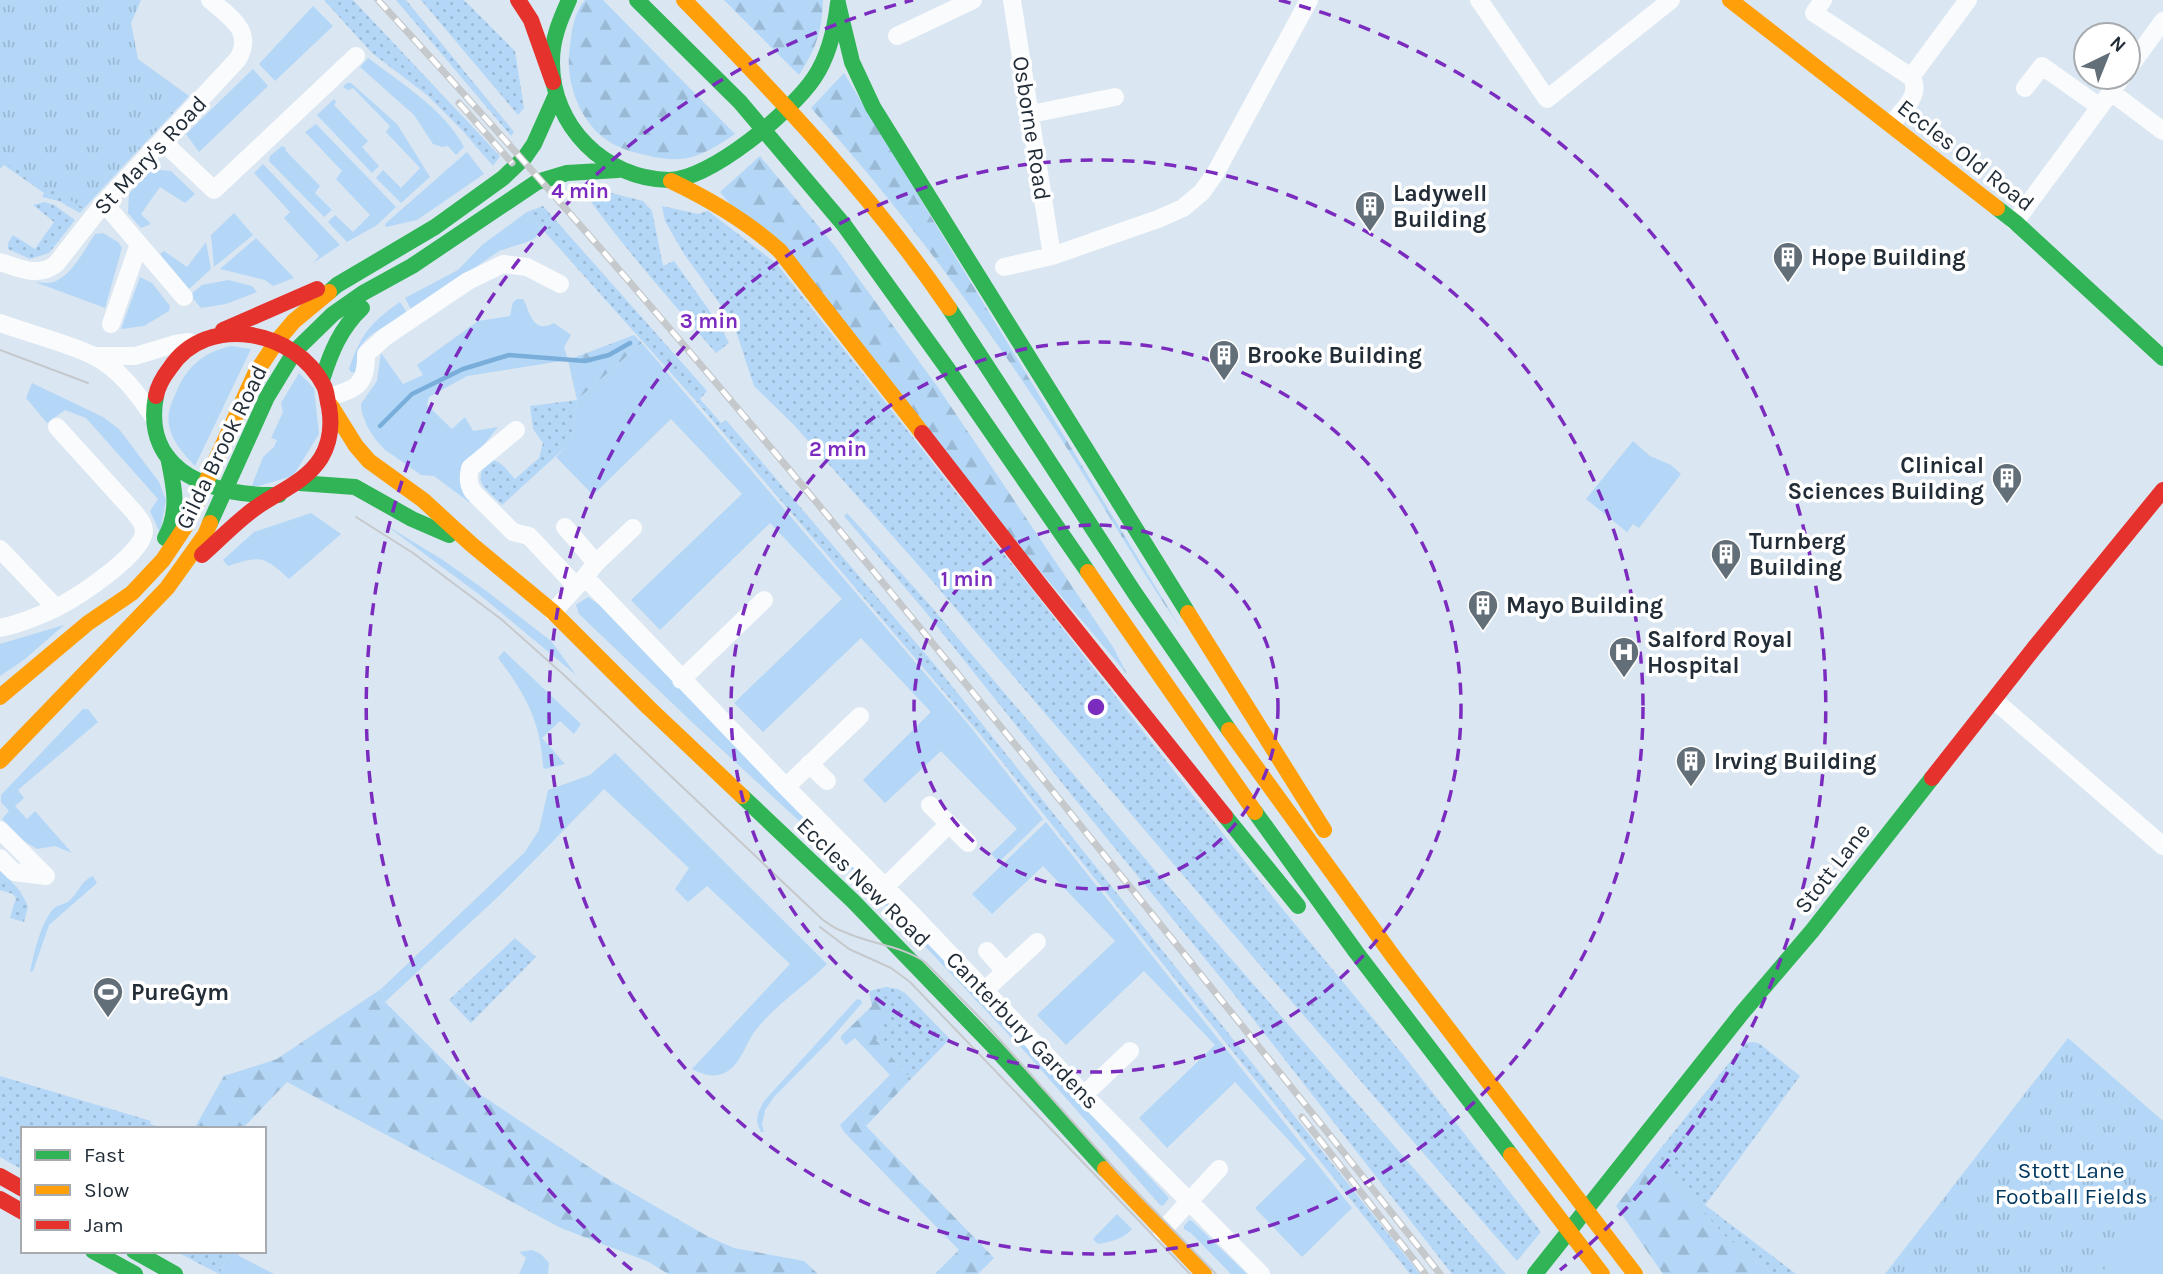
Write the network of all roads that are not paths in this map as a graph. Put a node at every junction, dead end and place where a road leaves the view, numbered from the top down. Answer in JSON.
{"nodes":[{"id":1,"x":210,"y":0,"type":"edge"},
{"id":2,"x":518,"y":0,"type":"edge"},
{"id":3,"x":569,"y":0,"type":"edge"},
{"id":4,"x":637,"y":0,"type":"edge"},
{"id":5,"x":684,"y":0,"type":"edge"},
{"id":6,"x":973,"y":0,"type":"edge"},
{"id":7,"x":1012,"y":0,"type":"edge"},
{"id":8,"x":1309,"y":0,"type":"edge"},
{"id":9,"x":1479,"y":0,"type":"edge"},
{"id":10,"x":1671,"y":0,"type":"edge"},
{"id":11,"x":1730,"y":0,"type":"edge"},
{"id":12,"x":1823,"y":0,"type":"edge"},
{"id":13,"x":1968,"y":0,"type":"edge"},
{"id":14,"x":838,"y":2,"type":"edge"},
{"id":15,"x":2163,"y":21,"type":"edge"},
{"id":16,"x":897,"y":36,"type":"dead end"},
{"id":17,"x":2142,"y":50,"type":"edge"},
{"id":18,"x":356,"y":56,"type":"dead end"},
{"id":19,"x":1911,"y":77,"type":"junction"},
{"id":20,"x":2025,"y":88,"type":"dead end"},
{"id":21,"x":554,"y":90,"type":"junction"},
{"id":22,"x":2111,"y":92,"type":"joint"},
{"id":23,"x":1115,"y":97,"type":"dead end"},
{"id":24,"x":2100,"y":107,"type":"junction"},
{"id":25,"x":1031,"y":114,"type":"junction"},
{"id":26,"x":1891,"y":124,"type":"junction"},
{"id":27,"x":2163,"y":131,"type":"edge"},
{"id":28,"x":162,"y":141,"type":"junction"},
{"id":29,"x":618,"y":170,"type":"junction"},
{"id":30,"x":671,"y":181,"type":"junction"},
{"id":31,"x":104,"y":203,"type":"junction"},
{"id":32,"x":2015,"y":222,"type":"junction"},
{"id":33,"x":139,"y":244,"type":"junction"},
{"id":34,"x":1052,"y":256,"type":"junction"},
{"id":35,"x":0,"y":262,"type":"edge"},
{"id":36,"x":412,"y":266,"type":"junction"},
{"id":37,"x":355,"y":273,"type":"junction"},
{"id":38,"x":560,"y":284,"type":"dead end"},
{"id":39,"x":1017,"y":284,"type":"dead end"},
{"id":40,"x":184,"y":297,"type":"dead end"},
{"id":41,"x":0,"y":323,"type":"edge"},
{"id":42,"x":111,"y":324,"type":"dead end"},
{"id":43,"x":205,"y":337,"type":"junction"},
{"id":44,"x":277,"y":341,"type":"junction"},
{"id":45,"x":2149,"y":345,"type":"junction"},
{"id":46,"x":295,"y":351,"type":"junction"},
{"id":47,"x":93,"y":356,"type":"junction"},
{"id":48,"x":2163,"y":358,"type":"edge"},
{"id":49,"x":2163,"y":374,"type":"edge"},
{"id":50,"x":322,"y":380,"type":"junction"},
{"id":51,"x":330,"y":401,"type":"junction"},
{"id":52,"x":153,"y":416,"type":"junction"},
{"id":53,"x":57,"y":426,"type":"dead end"},
{"id":54,"x":516,"y":430,"type":"dead end"},
{"id":55,"x":168,"y":457,"type":"junction"},
{"id":56,"x":300,"y":483,"type":"junction"},
{"id":57,"x":2161,"y":484,"type":"edge"},
{"id":58,"x":206,"y":485,"type":"junction"},
{"id":59,"x":225,"y":492,"type":"junction"},
{"id":60,"x":279,"y":495,"type":"junction"},
{"id":61,"x":565,"y":527,"type":"dead end"},
{"id":62,"x":633,"y":528,"type":"dead end"},
{"id":63,"x":471,"y":544,"type":"junction"},
{"id":64,"x":0,"y":549,"type":"edge"},
{"id":65,"x":596,"y":563,"type":"junction"},
{"id":66,"x":580,"y":581,"type":"junction"},
{"id":67,"x":167,"y":589,"type":"junction"},
{"id":68,"x":764,"y":600,"type":"dead end"},
{"id":69,"x":56,"y":608,"type":"junction"},
{"id":70,"x":553,"y":612,"type":"junction"},
{"id":71,"x":135,"y":622,"type":"junction"},
{"id":72,"x":88,"y":623,"type":"junction"},
{"id":73,"x":0,"y":628,"type":"edge"},
{"id":74,"x":681,"y":680,"type":"junction"},
{"id":75,"x":43,"y":693,"type":"dead end"},
{"id":76,"x":0,"y":695,"type":"edge"},
{"id":77,"x":1994,"y":701,"type":"junction"},
{"id":78,"x":860,"y":716,"type":"dead end"},
{"id":79,"x":0,"y":761,"type":"edge"},
{"id":80,"x":810,"y":764,"type":"junction"},
{"id":81,"x":827,"y":781,"type":"dead end"},
{"id":82,"x":786,"y":787,"type":"junction"},
{"id":83,"x":930,"y":804,"type":"dead end"},
{"id":84,"x":949,"y":824,"type":"junction"},
{"id":85,"x":0,"y":830,"type":"edge"},
{"id":86,"x":968,"y":843,"type":"dead end"},
{"id":87,"x":2163,"y":846,"type":"edge"},
{"id":88,"x":0,"y":858,"type":"edge"},
{"id":89,"x":885,"y":887,"type":"junction"},
{"id":90,"x":1305,"y":915,"type":"dead end"},
{"id":91,"x":1037,"y":942,"type":"dead end"},
{"id":92,"x":986,"y":951,"type":"dead end"},
{"id":93,"x":1005,"y":971,"type":"junction"},
{"id":94,"x":1352,"y":973,"type":"dead end"},
{"id":95,"x":984,"y":991,"type":"junction"},
{"id":96,"x":1130,"y":1051,"type":"dead end"},
{"id":97,"x":1084,"y":1095,"type":"junction"},
{"id":98,"x":1546,"y":1159,"type":"junction"},
{"id":99,"x":1517,"y":1163,"type":"junction"},
{"id":100,"x":1219,"y":1170,"type":"dead end"},
{"id":101,"x":0,"y":1176,"type":"edge"},
{"id":102,"x":21,"y":1188,"type":"edge"},
{"id":103,"x":0,"y":1199,"type":"edge"},
{"id":104,"x":1189,"y":1201,"type":"junction"},
{"id":105,"x":21,"y":1211,"type":"edge"},
{"id":106,"x":1162,"y":1231,"type":"junction"},
{"id":107,"x":97,"y":1253,"type":"edge"},
{"id":108,"x":138,"y":1253,"type":"edge"},
{"id":109,"x":135,"y":1274,"type":"edge"},
{"id":110,"x":175,"y":1274,"type":"edge"},
{"id":111,"x":1204,"y":1274,"type":"edge"},
{"id":112,"x":1261,"y":1274,"type":"edge"},
{"id":113,"x":1535,"y":1274,"type":"edge"},
{"id":114,"x":1602,"y":1274,"type":"edge"},
{"id":115,"x":1635,"y":1274,"type":"edge"}],
"edges":[{"from":1,"to":28,"type":"street","name":"St Mary's Road"},
{"from":2,"to":21,"type":"main road"},
{"from":3,"to":21,"type":"main road"},
{"from":4,"to":99,"type":"main road"},
{"from":5,"to":98,"type":"main road"},
{"from":6,"to":16,"type":"street"},
{"from":7,"to":25,"type":"street","name":"Osborne Road"},
{"from":8,"to":34,"type":"street"},
{"from":9,"to":10,"type":"street"},
{"from":11,"to":26,"type":"main road","name":"Eccles Old Road"},
{"from":12,"to":19,"type":"street"},
{"from":13,"to":19,"type":"street"},
{"from":14,"to":30,"type":"main road"},
{"from":14,"to":98,"type":"main road"},
{"from":15,"to":17,"type":"street"},
{"from":18,"to":28,"type":"street"},
{"from":19,"to":26,"type":"street"},
{"from":20,"to":24,"type":"street"},
{"from":21,"to":29,"type":"main road"},
{"from":21,"to":37,"type":"main road","name":"Gilda Brook Road"},
{"from":22,"to":24,"type":"street"},
{"from":22,"to":27,"type":"street"},
{"from":23,"to":25,"type":"street"},
{"from":24,"to":32,"type":"street"},
{"from":25,"to":34,"type":"street","name":"Osborne Road"},
{"from":26,"to":32,"type":"main road","name":"Eccles Old Road"},
{"from":28,"to":31,"type":"street","name":"St Mary's Road"},
{"from":29,"to":30,"type":"main road"},
{"from":29,"to":36,"type":"main road","name":"Gilda Brook Road"},
{"from":30,"to":90,"type":"main road"},
{"from":31,"to":33,"type":"street"},
{"from":31,"to":35,"type":"street","name":"St Mary's Road"},
{"from":32,"to":45,"type":"main road","name":"Eccles Old Road"},
{"from":33,"to":40,"type":"street"},
{"from":33,"to":42,"type":"street"},
{"from":34,"to":39,"type":"street"},
{"from":36,"to":46,"type":"main road","name":"Gilda Brook Road"},
{"from":36,"to":50,"type":"main road"},
{"from":37,"to":43,"type":"main road"},
{"from":37,"to":44,"type":"main road","name":"Gilda Brook Road"},
{"from":38,"to":51,"type":"street"},
{"from":41,"to":47,"type":"street"},
{"from":43,"to":44,"type":"main road","name":"Eccles New Road"},
{"from":43,"to":47,"type":"street"},
{"from":43,"to":52,"type":"main road"},
{"from":44,"to":46,"type":"main road","name":"Eccles New Road"},
{"from":44,"to":58,"type":"main road","name":"Gilda Brook Road"},
{"from":45,"to":48,"type":"main road","name":"Eccles Old Road"},
{"from":45,"to":49,"type":"main road"},
{"from":46,"to":50,"type":"main road","name":"Eccles New Road"},
{"from":46,"to":59,"type":"main road","name":"Gilda Brook Road"},
{"from":47,"to":52,"type":"street"},
{"from":50,"to":51,"type":"main road","name":"Eccles New Road"},
{"from":51,"to":56,"type":"main road"},
{"from":51,"to":63,"type":"main road","name":"Eccles New Road"},
{"from":52,"to":55,"type":"main road"},
{"from":53,"to":69,"type":"street"},
{"from":54,"to":66,"type":"street","name":"Canterbury Gardens"},
{"from":55,"to":58,"type":"main road"},
{"from":55,"to":72,"type":"main road"},
{"from":56,"to":60,"type":"main road"},
{"from":56,"to":63,"type":"main road","name":"Eccles New Road"},
{"from":57,"to":77,"type":"main road","name":"Stott Lane"},
{"from":58,"to":59,"type":"main road"},
{"from":58,"to":72,"type":"main road","name":"Gilda Brook Road"},
{"from":59,"to":60,"type":"main road"},
{"from":59,"to":67,"type":"main road","name":"Gilda Brook Road"},
{"from":60,"to":67,"type":"main road"},
{"from":61,"to":65,"type":"street"},
{"from":62,"to":65,"type":"street"},
{"from":63,"to":70,"type":"main road","name":"Eccles New Road"},
{"from":64,"to":69,"type":"street"},
{"from":65,"to":66,"type":"street"},
{"from":66,"to":70,"type":"street"},
{"from":66,"to":74,"type":"street","name":"Canterbury Gardens"},
{"from":67,"to":71,"type":"main road","name":"Gilda Brook Road"},
{"from":68,"to":74,"type":"street"},
{"from":69,"to":73,"type":"street"},
{"from":70,"to":106,"type":"main road","name":"Eccles New Road"},
{"from":71,"to":75,"type":"main road"},
{"from":71,"to":79,"type":"main road","name":"Gilda Brook Road"},
{"from":72,"to":76,"type":"main road","name":"Gilda Brook Road"},
{"from":74,"to":82,"type":"street","name":"Canterbury Gardens"},
{"from":77,"to":87,"type":"street"},
{"from":77,"to":113,"type":"main road","name":"Stott Lane"},
{"from":78,"to":80,"type":"street"},
{"from":80,"to":81,"type":"street"},
{"from":80,"to":82,"type":"street"},
{"from":82,"to":89,"type":"street","name":"Canterbury Gardens"},
{"from":83,"to":84,"type":"street"},
{"from":84,"to":86,"type":"street"},
{"from":84,"to":89,"type":"street"},
{"from":85,"to":88,"type":"street"},
{"from":89,"to":95,"type":"street","name":"Canterbury Gardens"},
{"from":91,"to":93,"type":"street"},
{"from":92,"to":93,"type":"street"},
{"from":93,"to":95,"type":"street"},
{"from":94,"to":99,"type":"main road"},
{"from":95,"to":97,"type":"street","name":"Canterbury Gardens"},
{"from":96,"to":97,"type":"street"},
{"from":97,"to":104,"type":"street","name":"Canterbury Gardens"},
{"from":98,"to":115,"type":"main road"},
{"from":99,"to":114,"type":"main road"},
{"from":100,"to":104,"type":"street"},
{"from":101,"to":102,"type":"main road"},
{"from":103,"to":105,"type":"main road"},
{"from":104,"to":106,"type":"street"},
{"from":104,"to":112,"type":"street","name":"Canterbury Gardens"},
{"from":106,"to":111,"type":"main road","name":"Eccles New Road"},
{"from":107,"to":109,"type":"main road"},
{"from":108,"to":110,"type":"main road"}]}
